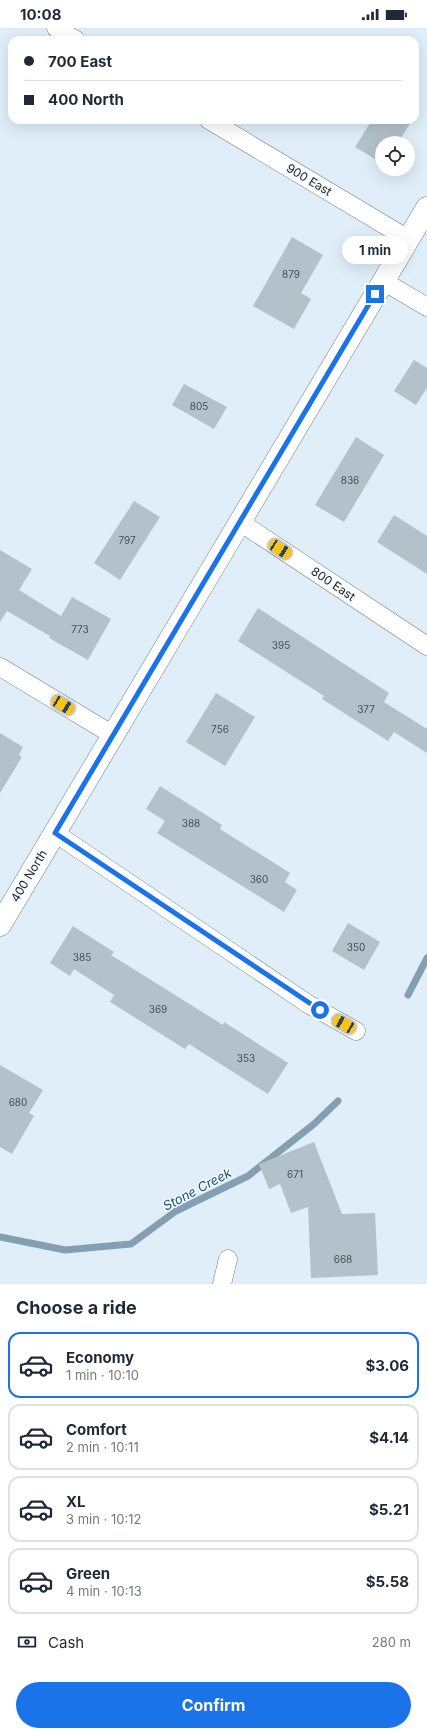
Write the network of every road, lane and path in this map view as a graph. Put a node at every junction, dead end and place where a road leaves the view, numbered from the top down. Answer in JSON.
{"nodes":[{"id":1,"x":56,"y":28,"type":"edge"},
{"id":2,"x":69,"y":36,"type":"edge"},
{"id":3,"x":216,"y":124,"type":"edge"},
{"id":4,"x":427,"y":208,"type":"edge"},
{"id":5,"x":408,"y":239,"type":"junction"},
{"id":6,"x":383,"y":281,"type":"junction"},
{"id":7,"x":427,"y":308,"type":"edge"},
{"id":8,"x":240,"y":522,"type":"junction"},
{"id":9,"x":427,"y":646,"type":"edge"},
{"id":10,"x":0,"y":667,"type":"edge"},
{"id":11,"x":113,"y":735,"type":"junction"},
{"id":12,"x":55,"y":833,"type":"junction"},
{"id":13,"x":0,"y":925,"type":"edge"},
{"id":14,"x":356,"y":1030,"type":"dead end"},
{"id":15,"x":228,"y":1259,"type":"dead end"},
{"id":16,"x":222,"y":1284,"type":"edge"}],
"edges":[{"from":1,"to":2,"type":"street"},
{"from":3,"to":5,"type":"street","name":"900 East"},
{"from":4,"to":5,"type":"main road","name":"400 North"},
{"from":5,"to":6,"type":"main road","name":"400 North"},
{"from":6,"to":7,"type":"street"},
{"from":6,"to":8,"type":"main road","name":"400 North"},
{"from":8,"to":9,"type":"street","name":"800 East"},
{"from":8,"to":11,"type":"main road","name":"400 North"},
{"from":10,"to":11,"type":"street"},
{"from":11,"to":12,"type":"main road","name":"400 North"},
{"from":12,"to":13,"type":"main road","name":"400 North"},
{"from":12,"to":14,"type":"street"},
{"from":15,"to":16,"type":"street"}]}
